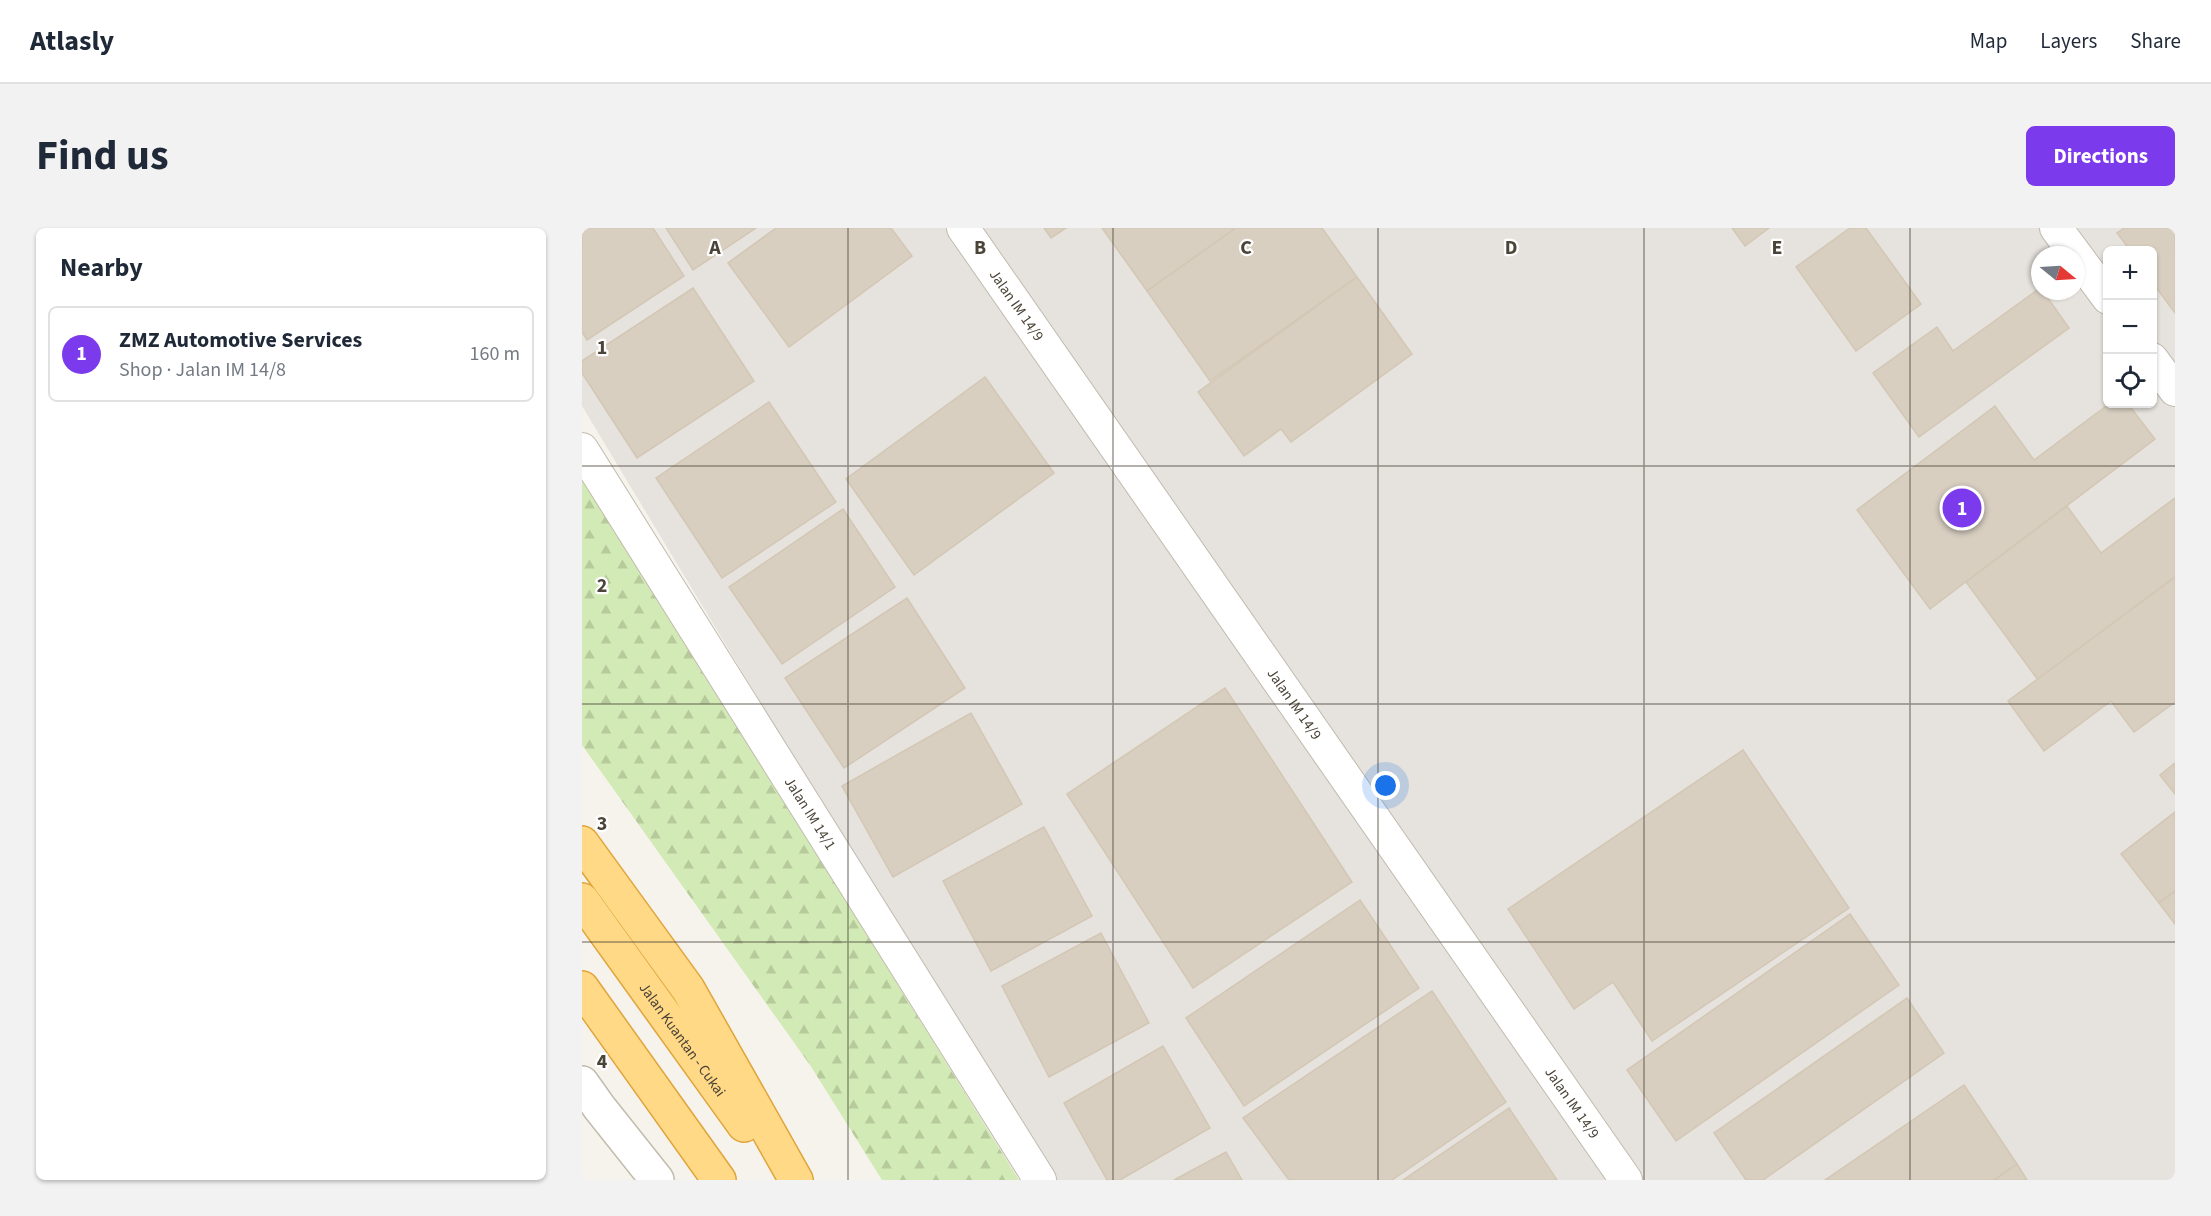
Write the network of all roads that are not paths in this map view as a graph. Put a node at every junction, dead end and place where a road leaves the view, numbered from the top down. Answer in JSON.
{"nodes":[{"id":1,"x":963,"y":228,"type":"edge"},
{"id":2,"x":2056,"y":228,"type":"edge"},
{"id":3,"x":2103,"y":291,"type":"edge"},
{"id":4,"x":2157,"y":366,"type":"edge"},
{"id":5,"x":2175,"y":390,"type":"edge"},
{"id":6,"x":582,"y":449,"type":"edge"},
{"id":7,"x":582,"y":843,"type":"edge"},
{"id":8,"x":582,"y":900,"type":"edge"},
{"id":9,"x":582,"y":988,"type":"edge"},
{"id":10,"x":582,"y":1018,"type":"edge"},
{"id":11,"x":582,"y":1083,"type":"edge"},
{"id":12,"x":657,"y":1180,"type":"edge"},
{"id":13,"x":718,"y":1180,"type":"edge"},
{"id":14,"x":784,"y":1180,"type":"edge"},
{"id":15,"x":796,"y":1180,"type":"edge"},
{"id":16,"x":1040,"y":1180,"type":"edge"},
{"id":17,"x":1626,"y":1180,"type":"edge"}],
"edges":[{"from":1,"to":17,"type":"street","name":"Jalan IM 14/9"},
{"from":2,"to":3,"type":"street"},
{"from":4,"to":5,"type":"street"},
{"from":6,"to":16,"type":"street","name":"Jalan IM 14/1"},
{"from":7,"to":15,"type":"highway"},
{"from":8,"to":14,"type":"highway","name":"Jalan Kuantan - Cukai"},
{"from":9,"to":13,"type":"highway"},
{"from":10,"to":13,"type":"highway"},
{"from":11,"to":12,"type":"street"}]}
